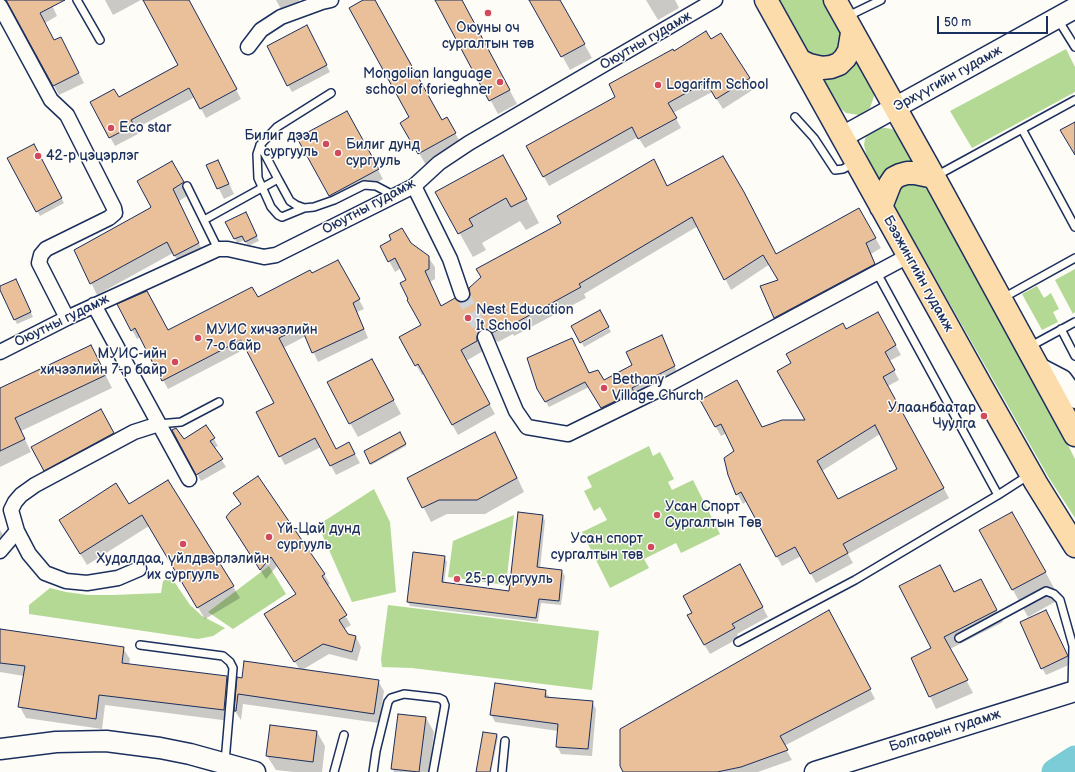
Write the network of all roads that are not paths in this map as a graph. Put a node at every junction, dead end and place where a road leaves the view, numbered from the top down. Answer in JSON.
{"nodes":[{"id":1,"x":77,"y":0,"type":"edge"},
{"id":2,"x":331,"y":0,"type":"edge"},
{"id":3,"x":715,"y":0,"type":"edge"},
{"id":4,"x":766,"y":0,"type":"edge"},
{"id":5,"x":881,"y":0,"type":"edge"},
{"id":6,"x":0,"y":6,"type":"edge"},
{"id":7,"x":1075,"y":8,"type":"edge"},
{"id":8,"x":844,"y":17,"type":"edge"},
{"id":9,"x":1057,"y":18,"type":"junction"},
{"id":10,"x":100,"y":40,"type":"dead end"},
{"id":11,"x":248,"y":47,"type":"dead end"},
{"id":12,"x":1075,"y":47,"type":"edge"},
{"id":13,"x":801,"y":61,"type":"junction"},
{"id":14,"x":331,"y":93,"type":"dead end"},
{"id":15,"x":1075,"y":100,"type":"edge"},
{"id":16,"x":896,"y":108,"type":"junction"},
{"id":17,"x":795,"y":117,"type":"dead end"},
{"id":18,"x":1022,"y":129,"type":"junction"},
{"id":19,"x":842,"y":137,"type":"junction"},
{"id":20,"x":260,"y":144,"type":"junction"},
{"id":21,"x":856,"y":162,"type":"junction"},
{"id":22,"x":934,"y":177,"type":"junction"},
{"id":23,"x":278,"y":179,"type":"junction"},
{"id":24,"x":187,"y":186,"type":"dead end"},
{"id":25,"x":414,"y":186,"type":"junction"},
{"id":26,"x":262,"y":188,"type":"junction"},
{"id":27,"x":395,"y":196,"type":"junction"},
{"id":28,"x":881,"y":207,"type":"junction"},
{"id":29,"x":304,"y":208,"type":"junction"},
{"id":30,"x":204,"y":220,"type":"junction"},
{"id":31,"x":1075,"y":227,"type":"edge"},
{"id":32,"x":218,"y":249,"type":"junction"},
{"id":33,"x":908,"y":256,"type":"junction"},
{"id":34,"x":1075,"y":258,"type":"edge"},
{"id":35,"x":876,"y":273,"type":"junction"},
{"id":36,"x":462,"y":294,"type":"tunnel mouth"},
{"id":37,"x":1002,"y":299,"type":"junction"},
{"id":38,"x":94,"y":305,"type":"junction"},
{"id":39,"x":67,"y":318,"type":"junction"},
{"id":40,"x":1075,"y":322,"type":"edge"},
{"id":41,"x":1061,"y":329,"type":"junction"},
{"id":42,"x":484,"y":337,"type":"tunnel mouth"},
{"id":43,"x":1028,"y":347,"type":"junction"},
{"id":44,"x":0,"y":352,"type":"edge"},
{"id":45,"x":1075,"y":356,"type":"edge"},
{"id":46,"x":1039,"y":368,"type":"junction"},
{"id":47,"x":1075,"y":398,"type":"edge"},
{"id":48,"x":219,"y":402,"type":"dead end"},
{"id":49,"x":159,"y":424,"type":"junction"},
{"id":50,"x":1075,"y":434,"type":"edge"},
{"id":51,"x":1033,"y":478,"type":"junction"},
{"id":52,"x":189,"y":479,"type":"dead end"},
{"id":53,"x":998,"y":495,"type":"junction"},
{"id":54,"x":16,"y":531,"type":"junction"},
{"id":55,"x":1075,"y":546,"type":"edge"},
{"id":56,"x":0,"y":551,"type":"edge"},
{"id":57,"x":139,"y":569,"type":"dead end"},
{"id":58,"x":959,"y":638,"type":"dead end"},
{"id":59,"x":738,"y":642,"type":"dead end"},
{"id":60,"x":140,"y":645,"type":"dead end"},
{"id":61,"x":1074,"y":694,"type":"edge"},
{"id":62,"x":344,"y":735,"type":"dead end"},
{"id":63,"x":505,"y":741,"type":"dead end"},
{"id":64,"x":0,"y":748,"type":"edge"},
{"id":65,"x":225,"y":764,"type":"junction"},
{"id":66,"x":255,"y":772,"type":"edge"},
{"id":67,"x":334,"y":772,"type":"edge"},
{"id":68,"x":373,"y":772,"type":"edge"},
{"id":69,"x":433,"y":772,"type":"edge"},
{"id":70,"x":502,"y":772,"type":"edge"},
{"id":71,"x":815,"y":772,"type":"edge"}],
"edges":[{"from":1,"to":10,"type":"lane"},
{"from":2,"to":11,"type":"street"},
{"from":3,"to":25,"type":"street","name":"Оюутны гудамж"},
{"from":4,"to":13,"type":"main road","name":"Бээжингийн гудамж"},
{"from":5,"to":8,"type":"lane"},
{"from":6,"to":39,"type":"street"},
{"from":7,"to":9,"type":"street","name":"Эрхүүгийн гудамж"},
{"from":8,"to":13,"type":"main road"},
{"from":8,"to":16,"type":"main road"},
{"from":9,"to":12,"type":"lane"},
{"from":9,"to":16,"type":"street","name":"Эрхүүгийн гудамж"},
{"from":13,"to":19,"type":"main road","name":"Бээжингийн гудамж"},
{"from":14,"to":20,"type":"lane"},
{"from":15,"to":18,"type":"lane"},
{"from":16,"to":19,"type":"street","name":"Эрхүүгийн гудамж"},
{"from":16,"to":22,"type":"main road"},
{"from":17,"to":21,"type":"lane"},
{"from":18,"to":22,"type":"lane"},
{"from":18,"to":31,"type":"lane"},
{"from":19,"to":21,"type":"main road","name":"Бээжингийн гудамж"},
{"from":20,"to":23,"type":"lane"},
{"from":20,"to":26,"type":"lane"},
{"from":21,"to":28,"type":"main road","name":"Бээжингийн гудамж"},
{"from":22,"to":28,"type":"main road"},
{"from":22,"to":37,"type":"main road"},
{"from":23,"to":26,"type":"lane"},
{"from":23,"to":29,"type":"lane"},
{"from":24,"to":30,"type":"lane"},
{"from":25,"to":27,"type":"street","name":"Оюутны гудамж"},
{"from":25,"to":36,"type":"street"},
{"from":26,"to":29,"type":"lane"},
{"from":26,"to":30,"type":"lane"},
{"from":27,"to":29,"type":"lane"},
{"from":27,"to":32,"type":"street","name":"Оюутны гудамж"},
{"from":28,"to":33,"type":"main road","name":"Бээжингийн гудамж"},
{"from":30,"to":32,"type":"lane"},
{"from":32,"to":38,"type":"street","name":"Оюутны гудамж"},
{"from":33,"to":35,"type":"street"},
{"from":33,"to":51,"type":"main road","name":"Бээжингийн гудамж"},
{"from":34,"to":37,"type":"lane"},
{"from":35,"to":42,"type":"street"},
{"from":35,"to":53,"type":"lane"},
{"from":37,"to":43,"type":"main road"},
{"from":38,"to":39,"type":"street","name":"Оюутны гудамж"},
{"from":38,"to":49,"type":"street"},
{"from":39,"to":44,"type":"street","name":"Оюутны гудамж"},
{"from":40,"to":41,"type":"lane"},
{"from":41,"to":43,"type":"lane"},
{"from":41,"to":45,"type":"lane"},
{"from":43,"to":46,"type":"main road"},
{"from":46,"to":47,"type":"street"},
{"from":46,"to":50,"type":"main road"},
{"from":48,"to":49,"type":"lane"},
{"from":49,"to":52,"type":"street"},
{"from":49,"to":54,"type":"street"},
{"from":51,"to":53,"type":"lane"},
{"from":51,"to":55,"type":"main road","name":"Бээжингийн гудамж"},
{"from":53,"to":59,"type":"lane"},
{"from":54,"to":56,"type":"street"},
{"from":54,"to":57,"type":"street"},
{"from":58,"to":61,"type":"lane"},
{"from":60,"to":65,"type":"lane"},
{"from":61,"to":71,"type":"street","name":"Болгарын гудамж"},
{"from":62,"to":67,"type":"lane"},
{"from":63,"to":70,"type":"lane"},
{"from":64,"to":65,"type":"street"},
{"from":65,"to":66,"type":"street"},
{"from":68,"to":69,"type":"lane"}]}
